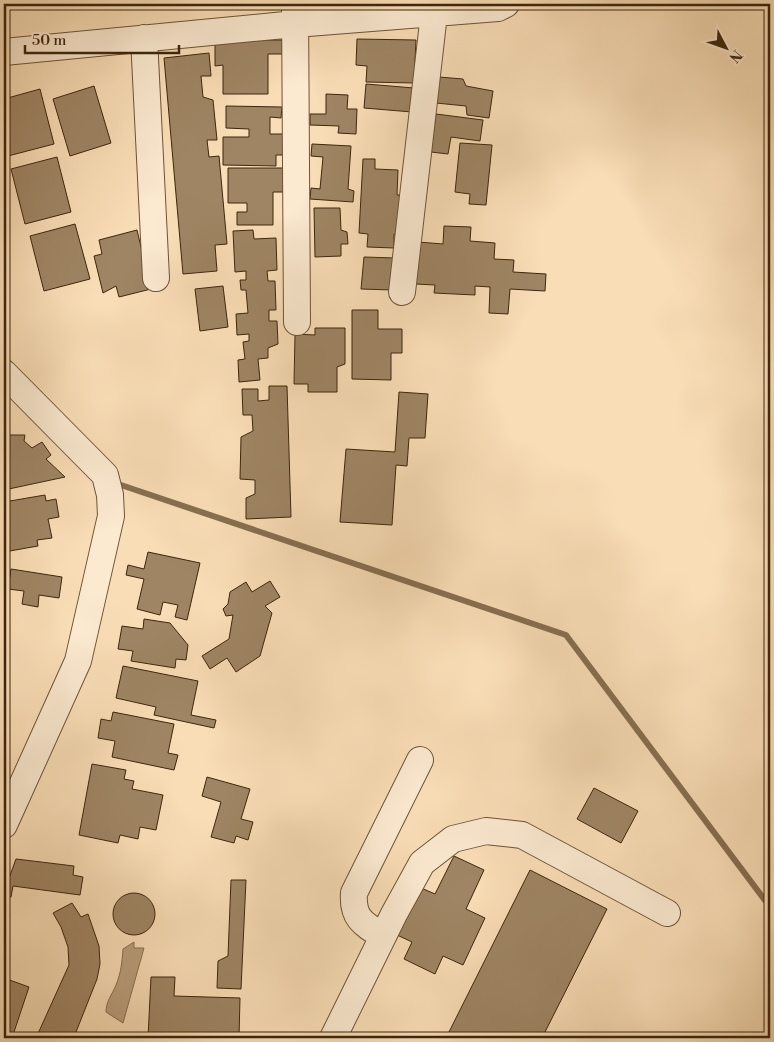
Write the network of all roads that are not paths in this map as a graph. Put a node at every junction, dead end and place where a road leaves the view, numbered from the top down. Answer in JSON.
{"nodes":[{"id":1,"x":506,"y":4,"type":"edge"},
{"id":2,"x":295,"y":14,"type":"edge"},
{"id":3,"x":434,"y":14,"type":"junction"},
{"id":4,"x":144,"y":38,"type":"junction"},
{"id":5,"x":4,"y":52,"type":"edge"},
{"id":6,"x":156,"y":278,"type":"dead end"},
{"id":7,"x":402,"y":292,"type":"dead end"},
{"id":8,"x":297,"y":322,"type":"dead end"},
{"id":9,"x":4,"y":373,"type":"edge"},
{"id":10,"x":420,"y":760,"type":"dead end"},
{"id":11,"x":4,"y":825,"type":"edge"},
{"id":12,"x":667,"y":913,"type":"dead end"},
{"id":13,"x":383,"y":936,"type":"junction"},
{"id":14,"x":333,"y":1038,"type":"edge"}],
"edges":[{"from":1,"to":3,"type":"street"},
{"from":2,"to":3,"type":"street"},
{"from":2,"to":4,"type":"street"},
{"from":2,"to":8,"type":"street"},
{"from":3,"to":7,"type":"street"},
{"from":4,"to":5,"type":"street"},
{"from":4,"to":6,"type":"street"},
{"from":9,"to":11,"type":"street"},
{"from":10,"to":13,"type":"street"},
{"from":12,"to":13,"type":"street"},
{"from":13,"to":14,"type":"street"}]}
